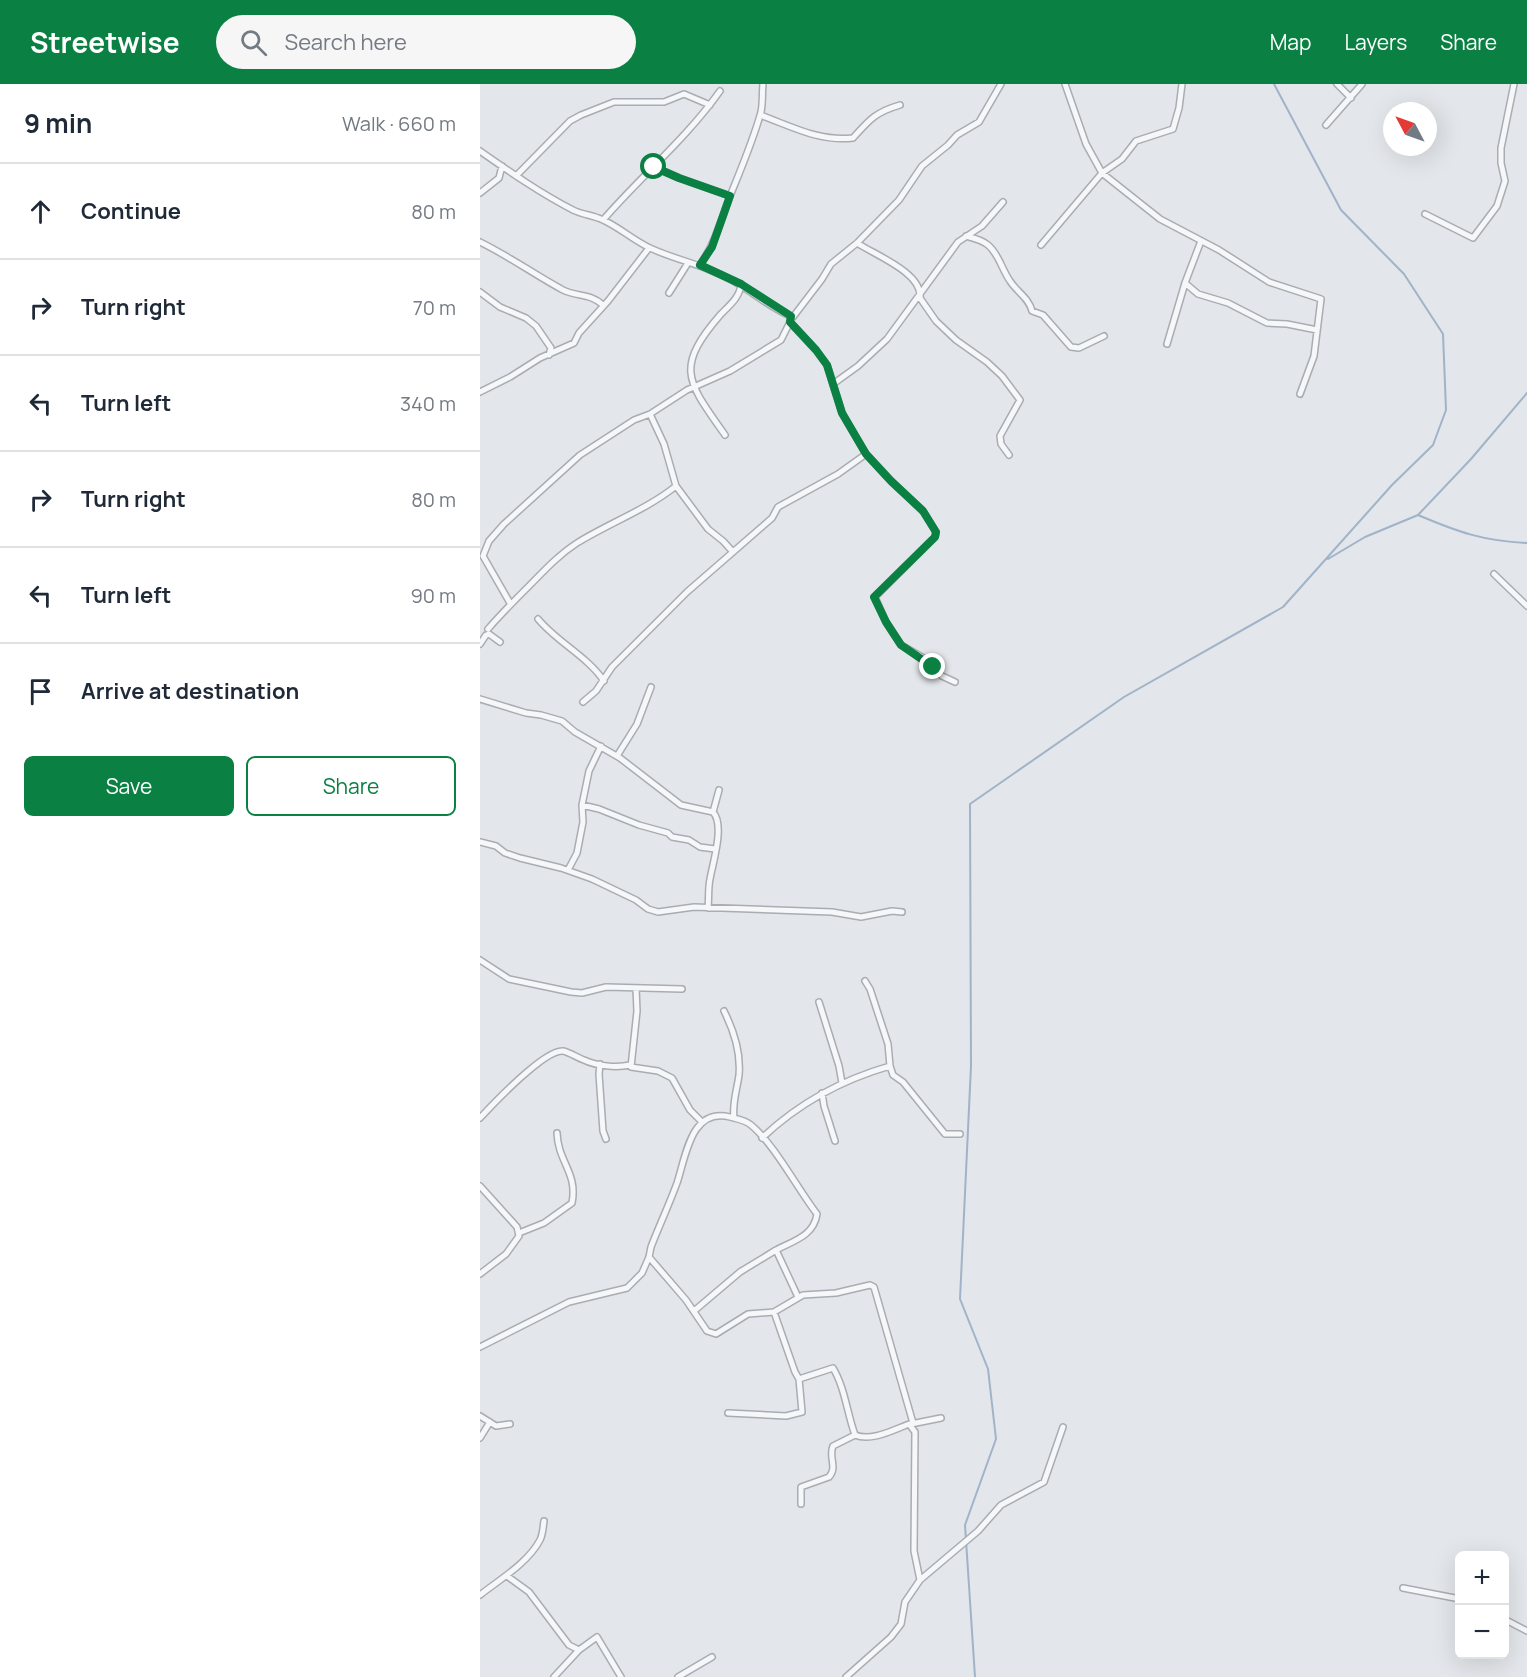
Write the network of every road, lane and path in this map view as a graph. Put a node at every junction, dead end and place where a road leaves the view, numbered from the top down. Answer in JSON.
{"nodes":[{"id":1,"x":763,"y":84,"type":"edge"},
{"id":2,"x":1001,"y":84,"type":"edge"},
{"id":3,"x":1065,"y":84,"type":"edge"},
{"id":4,"x":1182,"y":84,"type":"edge"},
{"id":5,"x":1336,"y":84,"type":"edge"},
{"id":6,"x":1362,"y":84,"type":"edge"},
{"id":7,"x":1514,"y":84,"type":"edge"},
{"id":8,"x":720,"y":91,"type":"dead end"},
{"id":9,"x":1351,"y":98,"type":"junction"},
{"id":10,"x":710,"y":105,"type":"junction"},
{"id":11,"x":900,"y":105,"type":"dead end"},
{"id":12,"x":760,"y":115,"type":"junction"},
{"id":13,"x":1326,"y":125,"type":"dead end"},
{"id":14,"x":480,"y":151,"type":"edge"},
{"id":15,"x":502,"y":166,"type":"junction"},
{"id":16,"x":654,"y":167,"type":"junction"},
{"id":17,"x":1102,"y":173,"type":"junction"},
{"id":18,"x":516,"y":176,"type":"junction"},
{"id":19,"x":480,"y":193,"type":"edge"},
{"id":20,"x":730,"y":196,"type":"junction"},
{"id":21,"x":1003,"y":202,"type":"dead end"},
{"id":22,"x":1425,"y":214,"type":"dead end"},
{"id":23,"x":603,"y":220,"type":"junction"},
{"id":24,"x":964,"y":236,"type":"junction"},
{"id":25,"x":1202,"y":241,"type":"junction"},
{"id":26,"x":480,"y":242,"type":"edge"},
{"id":27,"x":857,"y":243,"type":"junction"},
{"id":28,"x":1041,"y":245,"type":"dead end"},
{"id":29,"x":649,"y":248,"type":"junction"},
{"id":30,"x":688,"y":263,"type":"junction"},
{"id":31,"x":700,"y":265,"type":"junction"},
{"id":32,"x":1185,"y":283,"type":"junction"},
{"id":33,"x":741,"y":284,"type":"junction"},
{"id":34,"x":480,"y":292,"type":"edge"},
{"id":35,"x":669,"y":293,"type":"dead end"},
{"id":36,"x":921,"y":295,"type":"junction"},
{"id":37,"x":603,"y":305,"type":"junction"},
{"id":38,"x":791,"y":319,"type":"junction"},
{"id":39,"x":1317,"y":330,"type":"junction"},
{"id":40,"x":1104,"y":336,"type":"dead end"},
{"id":41,"x":1167,"y":344,"type":"dead end"},
{"id":42,"x":549,"y":355,"type":"junction"},
{"id":43,"x":833,"y":384,"type":"junction"},
{"id":44,"x":694,"y":388,"type":"junction"},
{"id":45,"x":480,"y":392,"type":"edge"},
{"id":46,"x":1300,"y":394,"type":"dead end"},
{"id":47,"x":650,"y":414,"type":"junction"},
{"id":48,"x":725,"y":435,"type":"dead end"},
{"id":49,"x":866,"y":454,"type":"junction"},
{"id":50,"x":1009,"y":455,"type":"dead end"},
{"id":51,"x":676,"y":486,"type":"junction"},
{"id":52,"x":733,"y":552,"type":"junction"},
{"id":53,"x":1494,"y":574,"type":"dead end"},
{"id":54,"x":510,"y":603,"type":"junction"},
{"id":55,"x":1527,"y":606,"type":"edge"},
{"id":56,"x":538,"y":619,"type":"dead end"},
{"id":57,"x":488,"y":629,"type":"dead end"},
{"id":58,"x":500,"y":642,"type":"dead end"},
{"id":59,"x":480,"y":644,"type":"edge"},
{"id":60,"x":604,"y":681,"type":"junction"},
{"id":61,"x":955,"y":681,"type":"dead end"},
{"id":62,"x":651,"y":687,"type":"dead end"},
{"id":63,"x":480,"y":699,"type":"edge"},
{"id":64,"x":583,"y":702,"type":"dead end"},
{"id":65,"x":601,"y":746,"type":"junction"},
{"id":66,"x":617,"y":756,"type":"junction"},
{"id":67,"x":719,"y":789,"type":"dead end"},
{"id":68,"x":582,"y":805,"type":"junction"},
{"id":69,"x":713,"y":812,"type":"junction"},
{"id":70,"x":480,"y":842,"type":"edge"},
{"id":71,"x":716,"y":849,"type":"junction"},
{"id":72,"x":568,"y":870,"type":"junction"},
{"id":73,"x":708,"y":908,"type":"junction"},
{"id":74,"x":902,"y":912,"type":"dead end"},
{"id":75,"x":480,"y":960,"type":"edge"},
{"id":76,"x":864,"y":981,"type":"dead end"},
{"id":77,"x":636,"y":988,"type":"junction"},
{"id":78,"x":682,"y":989,"type":"dead end"},
{"id":79,"x":819,"y":1002,"type":"dead end"},
{"id":80,"x":724,"y":1011,"type":"dead end"},
{"id":81,"x":600,"y":1064,"type":"junction"},
{"id":82,"x":630,"y":1065,"type":"junction"},
{"id":83,"x":890,"y":1066,"type":"junction"},
{"id":84,"x":842,"y":1083,"type":"junction"},
{"id":85,"x":822,"y":1093,"type":"junction"},
{"id":86,"x":480,"y":1118,"type":"edge"},
{"id":87,"x":734,"y":1118,"type":"junction"},
{"id":88,"x":702,"y":1122,"type":"junction"},
{"id":89,"x":557,"y":1133,"type":"dead end"},
{"id":90,"x":960,"y":1134,"type":"dead end"},
{"id":91,"x":762,"y":1138,"type":"junction"},
{"id":92,"x":606,"y":1139,"type":"dead end"},
{"id":93,"x":835,"y":1141,"type":"dead end"},
{"id":94,"x":480,"y":1186,"type":"edge"},
{"id":95,"x":519,"y":1233,"type":"junction"},
{"id":96,"x":776,"y":1250,"type":"junction"},
{"id":97,"x":650,"y":1257,"type":"junction"},
{"id":98,"x":480,"y":1274,"type":"edge"},
{"id":99,"x":798,"y":1297,"type":"junction"},
{"id":100,"x":694,"y":1311,"type":"junction"},
{"id":101,"x":774,"y":1312,"type":"junction"},
{"id":102,"x":480,"y":1347,"type":"edge"},
{"id":103,"x":800,"y":1379,"type":"junction"},
{"id":104,"x":728,"y":1413,"type":"dead end"},
{"id":105,"x":480,"y":1416,"type":"edge"},
{"id":106,"x":941,"y":1418,"type":"dead end"},
{"id":107,"x":490,"y":1422,"type":"junction"},
{"id":108,"x":510,"y":1424,"type":"dead end"},
{"id":109,"x":911,"y":1424,"type":"junction"},
{"id":110,"x":1063,"y":1427,"type":"dead end"},
{"id":111,"x":855,"y":1435,"type":"junction"},
{"id":112,"x":480,"y":1438,"type":"edge"},
{"id":113,"x":801,"y":1504,"type":"dead end"},
{"id":114,"x":544,"y":1521,"type":"dead end"},
{"id":115,"x":507,"y":1576,"type":"junction"},
{"id":116,"x":920,"y":1580,"type":"junction"},
{"id":117,"x":1403,"y":1588,"type":"dead end"},
{"id":118,"x":480,"y":1595,"type":"edge"},
{"id":119,"x":1455,"y":1598,"type":"edge"},
{"id":120,"x":1509,"y":1622,"type":"edge"},
{"id":121,"x":1527,"y":1631,"type":"edge"},
{"id":122,"x":579,"y":1650,"type":"junction"},
{"id":123,"x":712,"y":1657,"type":"dead end"},
{"id":124,"x":554,"y":1677,"type":"edge"},
{"id":125,"x":621,"y":1677,"type":"edge"},
{"id":126,"x":678,"y":1677,"type":"edge"},
{"id":127,"x":846,"y":1677,"type":"edge"}],
"edges":[{"from":1,"to":12,"type":"street"},
{"from":2,"to":27,"type":"street"},
{"from":3,"to":17,"type":"street"},
{"from":4,"to":17,"type":"street"},
{"from":5,"to":9,"type":"street"},
{"from":6,"to":9,"type":"street"},
{"from":7,"to":22,"type":"street"},
{"from":8,"to":10,"type":"street"},
{"from":9,"to":13,"type":"street"},
{"from":10,"to":16,"type":"street"},
{"from":10,"to":18,"type":"street"},
{"from":11,"to":12,"type":"street"},
{"from":12,"to":20,"type":"street"},
{"from":14,"to":15,"type":"street"},
{"from":15,"to":18,"type":"street"},
{"from":15,"to":19,"type":"street"},
{"from":16,"to":20,"type":"street"},
{"from":16,"to":23,"type":"street"},
{"from":17,"to":25,"type":"street"},
{"from":17,"to":28,"type":"street"},
{"from":18,"to":23,"type":"street"},
{"from":20,"to":31,"type":"street"},
{"from":21,"to":24,"type":"street"},
{"from":23,"to":29,"type":"street"},
{"from":24,"to":36,"type":"street"},
{"from":24,"to":40,"type":"street"},
{"from":25,"to":32,"type":"street"},
{"from":25,"to":39,"type":"street"},
{"from":26,"to":37,"type":"street"},
{"from":27,"to":36,"type":"street"},
{"from":27,"to":38,"type":"street"},
{"from":29,"to":30,"type":"street"},
{"from":29,"to":37,"type":"street"},
{"from":30,"to":31,"type":"street"},
{"from":30,"to":35,"type":"street"},
{"from":31,"to":33,"type":"street"},
{"from":32,"to":39,"type":"street"},
{"from":32,"to":41,"type":"street"},
{"from":33,"to":38,"type":"street"},
{"from":33,"to":44,"type":"street"},
{"from":34,"to":42,"type":"street"},
{"from":36,"to":43,"type":"street"},
{"from":36,"to":50,"type":"street"},
{"from":37,"to":42,"type":"street"},
{"from":38,"to":43,"type":"street"},
{"from":38,"to":44,"type":"street"},
{"from":39,"to":46,"type":"street"},
{"from":42,"to":45,"type":"street"},
{"from":43,"to":49,"type":"street"},
{"from":44,"to":47,"type":"street"},
{"from":44,"to":48,"type":"street"},
{"from":47,"to":51,"type":"street"},
{"from":47,"to":54,"type":"street"},
{"from":49,"to":52,"type":"street"},
{"from":49,"to":61,"type":"street"},
{"from":51,"to":52,"type":"street"},
{"from":51,"to":54,"type":"street"},
{"from":52,"to":60,"type":"street"},
{"from":53,"to":55,"type":"street"},
{"from":54,"to":57,"type":"street"},
{"from":56,"to":60,"type":"street"},
{"from":58,"to":59,"type":"street"},
{"from":60,"to":64,"type":"street"},
{"from":62,"to":66,"type":"street"},
{"from":63,"to":65,"type":"street"},
{"from":65,"to":66,"type":"street"},
{"from":65,"to":68,"type":"street"},
{"from":66,"to":69,"type":"street"},
{"from":67,"to":69,"type":"street"},
{"from":68,"to":71,"type":"street"},
{"from":68,"to":72,"type":"street"},
{"from":69,"to":71,"type":"street"},
{"from":70,"to":72,"type":"street"},
{"from":71,"to":73,"type":"street"},
{"from":72,"to":73,"type":"street"},
{"from":73,"to":74,"type":"street"},
{"from":75,"to":77,"type":"street"},
{"from":76,"to":83,"type":"street"},
{"from":77,"to":78,"type":"street"},
{"from":77,"to":82,"type":"street"},
{"from":79,"to":84,"type":"street"},
{"from":80,"to":87,"type":"street"},
{"from":81,"to":82,"type":"street"},
{"from":81,"to":86,"type":"street"},
{"from":81,"to":92,"type":"street"},
{"from":82,"to":88,"type":"street"},
{"from":83,"to":84,"type":"street"},
{"from":83,"to":90,"type":"street"},
{"from":84,"to":85,"type":"street"},
{"from":85,"to":91,"type":"street"},
{"from":85,"to":93,"type":"street"},
{"from":87,"to":88,"type":"street"},
{"from":87,"to":91,"type":"street"},
{"from":88,"to":97,"type":"street"},
{"from":89,"to":95,"type":"street"},
{"from":91,"to":96,"type":"street"},
{"from":94,"to":95,"type":"street"},
{"from":95,"to":98,"type":"street"},
{"from":96,"to":99,"type":"street"},
{"from":96,"to":100,"type":"street"},
{"from":97,"to":100,"type":"street"},
{"from":97,"to":102,"type":"street"},
{"from":99,"to":101,"type":"street"},
{"from":99,"to":109,"type":"street"},
{"from":100,"to":101,"type":"street"},
{"from":101,"to":103,"type":"street"},
{"from":103,"to":104,"type":"street"},
{"from":103,"to":111,"type":"street"},
{"from":105,"to":107,"type":"street"},
{"from":106,"to":109,"type":"street"},
{"from":107,"to":108,"type":"street"},
{"from":107,"to":112,"type":"street"},
{"from":109,"to":111,"type":"street"},
{"from":109,"to":116,"type":"street"},
{"from":110,"to":116,"type":"street"},
{"from":111,"to":113,"type":"street"},
{"from":114,"to":115,"type":"street"},
{"from":115,"to":118,"type":"street"},
{"from":115,"to":122,"type":"street"},
{"from":116,"to":127,"type":"street"},
{"from":117,"to":119,"type":"street"},
{"from":120,"to":121,"type":"street"},
{"from":122,"to":124,"type":"street"},
{"from":122,"to":125,"type":"street"},
{"from":123,"to":126,"type":"street"}]}
